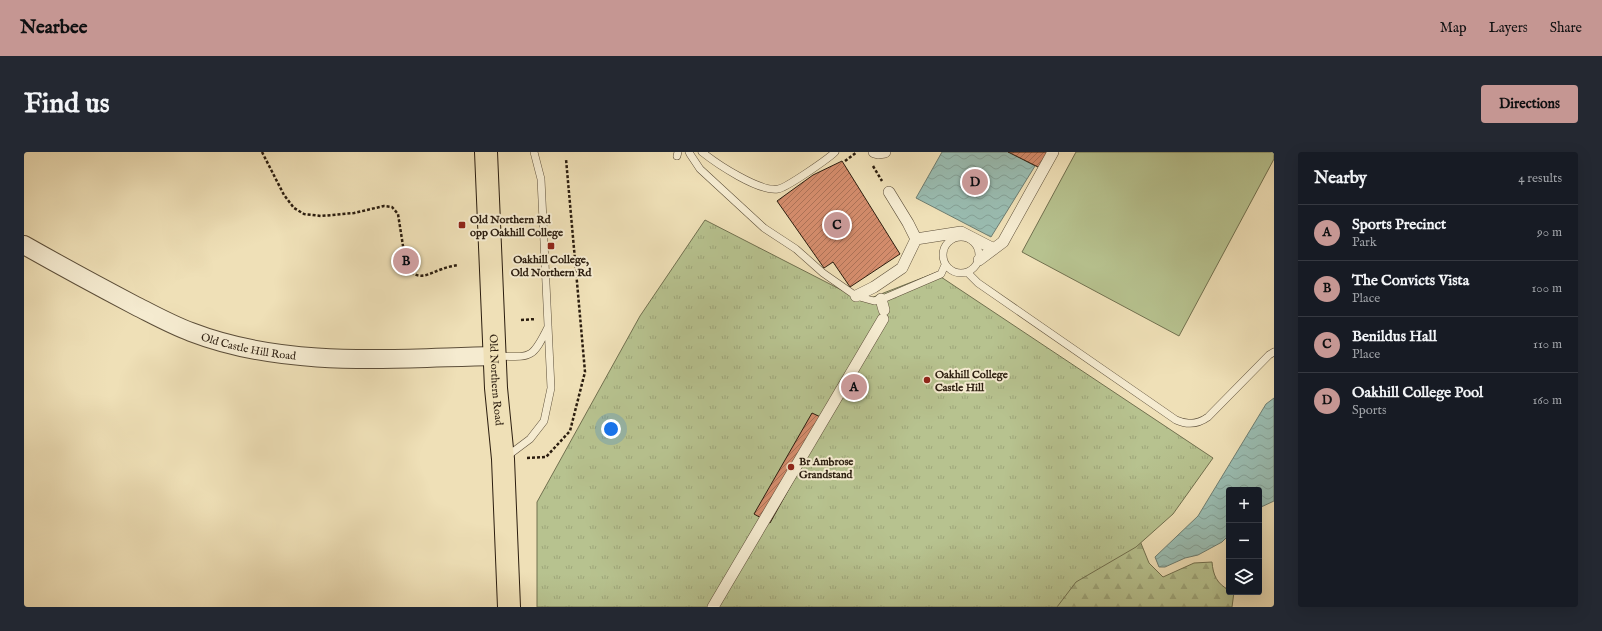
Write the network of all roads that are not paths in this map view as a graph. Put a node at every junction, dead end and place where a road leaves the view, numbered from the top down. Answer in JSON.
{"nodes":[{"id":1,"x":486,"y":152,"type":"edge"},
{"id":2,"x":534,"y":152,"type":"edge"},
{"id":3,"x":690,"y":152,"type":"edge"},
{"id":4,"x":702,"y":152,"type":"edge"},
{"id":5,"x":835,"y":152,"type":"edge"},
{"id":6,"x":874,"y":152,"type":"edge"},
{"id":7,"x":885,"y":152,"type":"edge"},
{"id":8,"x":1053,"y":152,"type":"edge"},
{"id":9,"x":889,"y":192,"type":"road end"},
{"id":10,"x":916,"y":239,"type":"junction"},
{"id":11,"x":24,"y":245,"type":"edge"},
{"id":12,"x":994,"y":249,"type":"junction"},
{"id":13,"x":979,"y":260,"type":"junction"},
{"id":14,"x":945,"y":264,"type":"junction"},
{"id":15,"x":967,"y":272,"type":"junction"},
{"id":16,"x":856,"y":296,"type":"junction"},
{"id":17,"x":881,"y":299,"type":"junction"},
{"id":18,"x":548,"y":325,"type":"junction"},
{"id":19,"x":1274,"y":352,"type":"edge"},
{"id":20,"x":494,"y":356,"type":"junction"},
{"id":21,"x":503,"y":459,"type":"junction"},
{"id":22,"x":509,"y":607,"type":"edge"},
{"id":23,"x":713,"y":607,"type":"edge"}],
"edges":[{"from":1,"to":20,"type":"main road","name":"Old Northern Road"},
{"from":2,"to":18,"type":"lane"},
{"from":3,"to":16,"type":"lane"},
{"from":4,"to":5,"type":"lane"},
{"from":6,"to":7,"type":"street"},
{"from":8,"to":12,"type":"street"},
{"from":9,"to":10,"type":"street"},
{"from":10,"to":12,"type":"street"},
{"from":10,"to":16,"type":"street"},
{"from":11,"to":20,"type":"street","name":"Old Castle Hill Road"},
{"from":12,"to":13,"type":"street"},
{"from":13,"to":14,"type":"lane"},
{"from":13,"to":15,"type":"lane"},
{"from":14,"to":15,"type":"lane"},
{"from":14,"to":17,"type":"lane"},
{"from":15,"to":19,"type":"lane"},
{"from":16,"to":17,"type":"lane"},
{"from":17,"to":23,"type":"street"},
{"from":18,"to":20,"type":"lane"},
{"from":18,"to":21,"type":"lane"},
{"from":20,"to":21,"type":"main road","name":"Old Northern Road"},
{"from":21,"to":22,"type":"main road","name":"Old Northern Road"}]}
